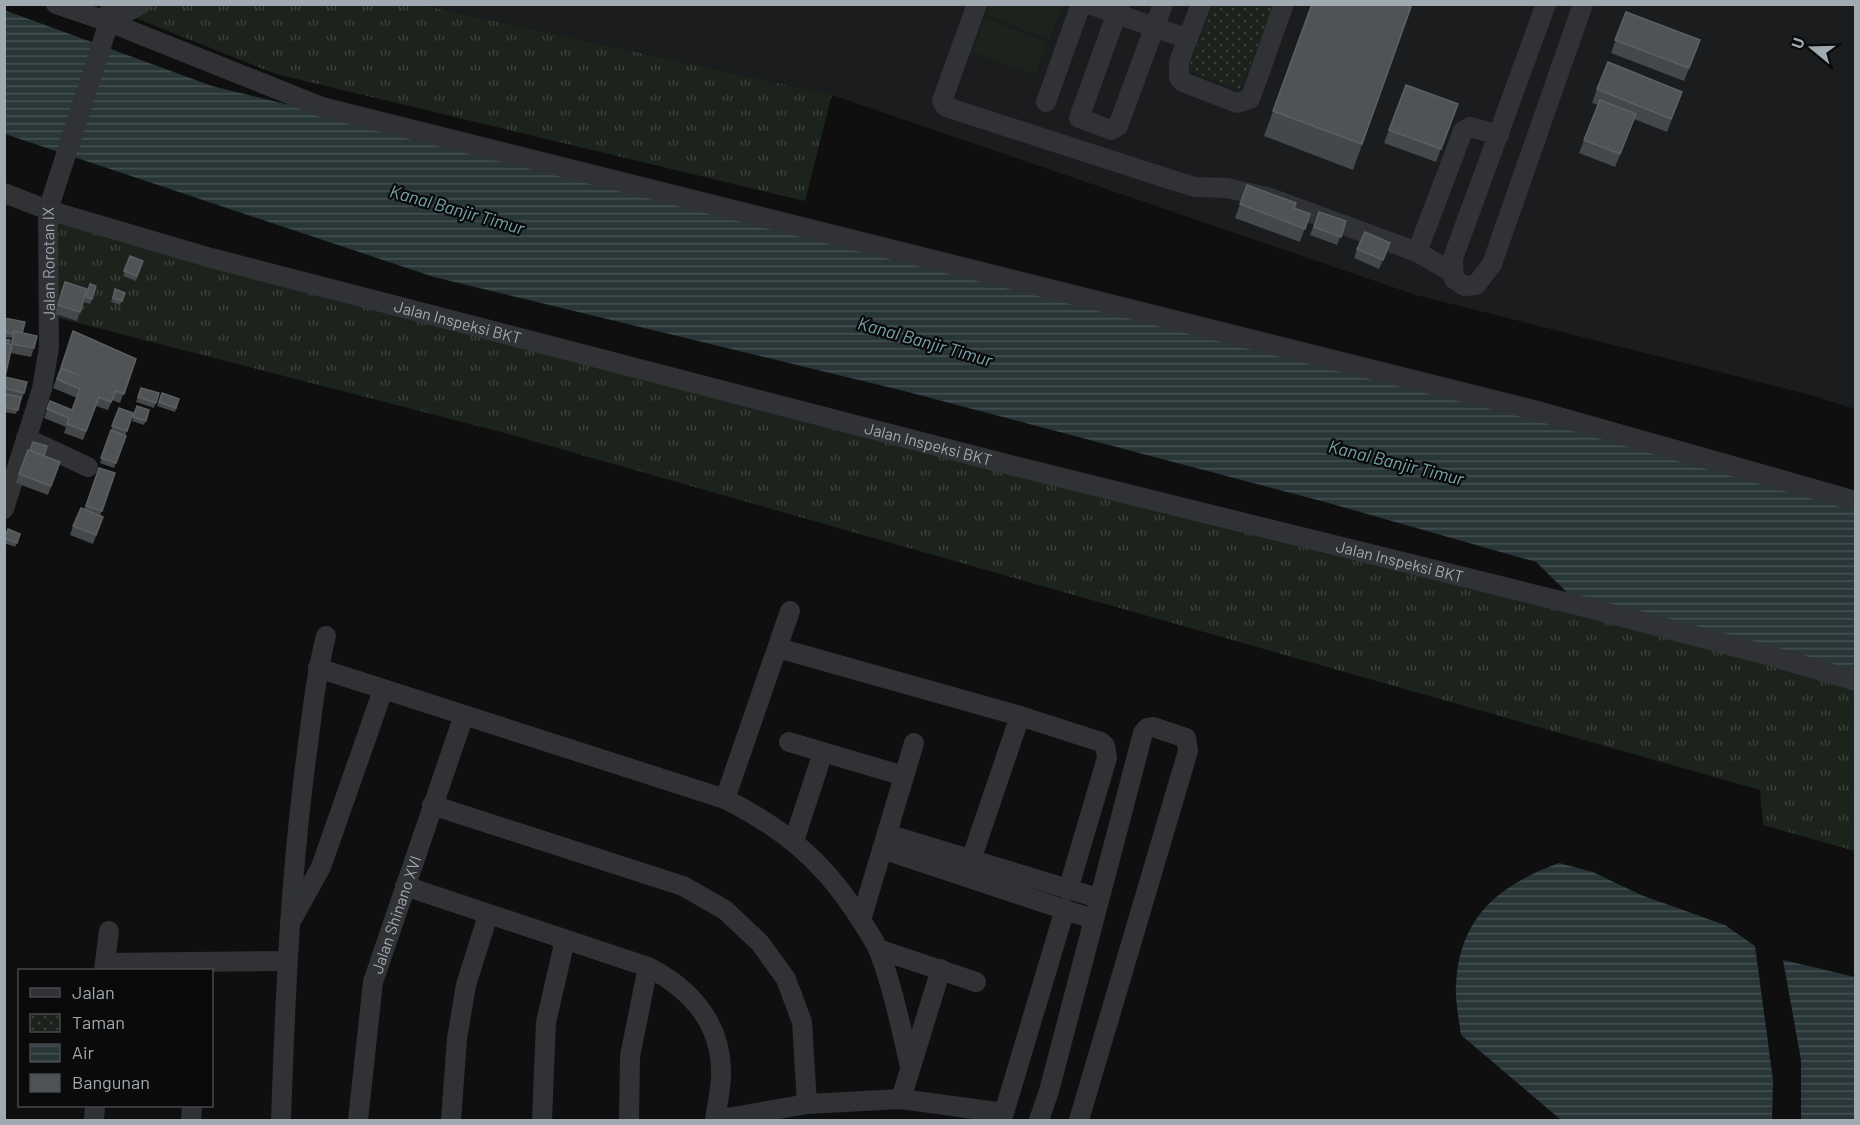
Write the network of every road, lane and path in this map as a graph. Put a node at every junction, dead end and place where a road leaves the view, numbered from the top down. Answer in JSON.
{"nodes":[{"id":1,"x":56,"y":4,"type":"edge"},
{"id":2,"x":83,"y":4,"type":"edge"},
{"id":3,"x":141,"y":4,"type":"edge"},
{"id":4,"x":977,"y":4,"type":"edge"},
{"id":5,"x":1082,"y":4,"type":"edge"},
{"id":6,"x":1089,"y":4,"type":"edge"},
{"id":7,"x":1163,"y":4,"type":"edge"},
{"id":8,"x":1201,"y":4,"type":"edge"},
{"id":9,"x":1284,"y":4,"type":"edge"},
{"id":10,"x":1545,"y":5,"type":"edge"},
{"id":11,"x":1118,"y":9,"type":"edge"},
{"id":12,"x":1581,"y":11,"type":"edge"},
{"id":13,"x":110,"y":13,"type":"edge"},
{"id":14,"x":1155,"y":27,"type":"junction"},
{"id":15,"x":1188,"y":39,"type":"junction"},
{"id":16,"x":1046,"y":102,"type":"dead end"},
{"id":17,"x":1499,"y":135,"type":"junction"},
{"id":18,"x":4,"y":193,"type":"edge"},
{"id":19,"x":50,"y":202,"type":"junction"},
{"id":20,"x":1417,"y":252,"type":"junction"},
{"id":21,"x":1452,"y":272,"type":"junction"},
{"id":22,"x":26,"y":438,"type":"junction"},
{"id":23,"x":88,"y":467,"type":"dead end"},
{"id":24,"x":1856,"y":501,"type":"edge"},
{"id":25,"x":4,"y":509,"type":"edge"},
{"id":26,"x":790,"y":610,"type":"dead end"},
{"id":27,"x":326,"y":636,"type":"dead end"},
{"id":28,"x":778,"y":648,"type":"junction"},
{"id":29,"x":318,"y":668,"type":"junction"},
{"id":30,"x":1856,"y":681,"type":"edge"},
{"id":31,"x":383,"y":690,"type":"junction"},
{"id":32,"x":464,"y":715,"type":"junction"},
{"id":33,"x":1020,"y":716,"type":"junction"},
{"id":34,"x":789,"y":742,"type":"dead end"},
{"id":35,"x":914,"y":743,"type":"dead end"},
{"id":36,"x":823,"y":752,"type":"junction"},
{"id":37,"x":904,"y":776,"type":"junction"},
{"id":38,"x":725,"y":799,"type":"junction"},
{"id":39,"x":432,"y":805,"type":"junction"},
{"id":40,"x":794,"y":840,"type":"junction"},
{"id":41,"x":885,"y":842,"type":"junction"},
{"id":42,"x":971,"y":860,"type":"junction"},
{"id":43,"x":405,"y":886,"type":"junction"},
{"id":44,"x":1061,"y":898,"type":"junction"},
{"id":45,"x":1098,"y":898,"type":"junction"},
{"id":46,"x":488,"y":915,"type":"junction"},
{"id":47,"x":1093,"y":919,"type":"junction"},
{"id":48,"x":861,"y":920,"type":"junction"},
{"id":49,"x":289,"y":926,"type":"junction"},
{"id":50,"x":109,"y":930,"type":"dead end"},
{"id":51,"x":565,"y":940,"type":"junction"},
{"id":52,"x":878,"y":949,"type":"junction"},
{"id":53,"x":286,"y":961,"type":"junction"},
{"id":54,"x":105,"y":967,"type":"edge"},
{"id":55,"x":197,"y":967,"type":"edge"},
{"id":56,"x":648,"y":967,"type":"junction"},
{"id":57,"x":941,"y":969,"type":"junction"},
{"id":58,"x":976,"y":982,"type":"dead end"},
{"id":59,"x":910,"y":1066,"type":"junction"},
{"id":60,"x":901,"y":1099,"type":"junction"},
{"id":61,"x":807,"y":1104,"type":"junction"},
{"id":62,"x":1004,"y":1113,"type":"junction"},
{"id":63,"x":281,"y":1120,"type":"edge"},
{"id":64,"x":358,"y":1120,"type":"edge"},
{"id":65,"x":451,"y":1120,"type":"edge"},
{"id":66,"x":542,"y":1120,"type":"edge"},
{"id":67,"x":629,"y":1120,"type":"edge"},
{"id":68,"x":715,"y":1120,"type":"edge"},
{"id":69,"x":1031,"y":1120,"type":"edge"},
{"id":70,"x":1039,"y":1120,"type":"edge"},
{"id":71,"x":1079,"y":1120,"type":"edge"}],
"edges":[{"from":1,"to":13,"type":"street"},
{"from":2,"to":13,"type":"street"},
{"from":3,"to":13,"type":"street"},
{"from":4,"to":20,"type":"street"},
{"from":5,"to":16,"type":"street"},
{"from":6,"to":11,"type":"street"},
{"from":7,"to":14,"type":"street"},
{"from":8,"to":15,"type":"street"},
{"from":9,"to":15,"type":"street"},
{"from":10,"to":12,"type":"street"},
{"from":10,"to":17,"type":"street"},
{"from":11,"to":14,"type":"street"},
{"from":11,"to":14,"type":"street"},
{"from":12,"to":21,"type":"street"},
{"from":13,"to":19,"type":"street","name":"Jalan Rorotan IX"},
{"from":13,"to":24,"type":"street"},
{"from":14,"to":15,"type":"street"},
{"from":17,"to":20,"type":"street"},
{"from":17,"to":21,"type":"street"},
{"from":18,"to":19,"type":"street","name":"Jalan Inspeksi BKT"},
{"from":19,"to":22,"type":"street","name":"Jalan Rorotan IX"},
{"from":19,"to":30,"type":"street","name":"Jalan Inspeksi BKT"},
{"from":20,"to":21,"type":"street"},
{"from":22,"to":23,"type":"street"},
{"from":22,"to":25,"type":"street","name":"Jalan Rorotan IX"},
{"from":26,"to":28,"type":"street"},
{"from":27,"to":29,"type":"street"},
{"from":28,"to":33,"type":"street"},
{"from":28,"to":38,"type":"street"},
{"from":29,"to":31,"type":"street"},
{"from":29,"to":49,"type":"street"},
{"from":31,"to":32,"type":"street"},
{"from":31,"to":49,"type":"street"},
{"from":32,"to":38,"type":"street"},
{"from":32,"to":39,"type":"street","name":"Jalan Shinano XVI"},
{"from":33,"to":42,"type":"street"},
{"from":33,"to":44,"type":"street"},
{"from":34,"to":36,"type":"street"},
{"from":35,"to":37,"type":"street"},
{"from":36,"to":37,"type":"street"},
{"from":36,"to":40,"type":"street"},
{"from":37,"to":41,"type":"street"},
{"from":38,"to":40,"type":"street"},
{"from":39,"to":43,"type":"street","name":"Jalan Shinano XVI"},
{"from":39,"to":61,"type":"street"},
{"from":40,"to":48,"type":"street"},
{"from":41,"to":42,"type":"street"},
{"from":41,"to":44,"type":"street"},
{"from":41,"to":48,"type":"street"},
{"from":42,"to":44,"type":"street"},
{"from":43,"to":46,"type":"street"},
{"from":43,"to":64,"type":"street","name":"Jalan Shinano XVI"},
{"from":44,"to":45,"type":"street"},
{"from":44,"to":47,"type":"street"},
{"from":44,"to":62,"type":"street"},
{"from":45,"to":47,"type":"street"},
{"from":45,"to":71,"type":"street"},
{"from":46,"to":51,"type":"street"},
{"from":46,"to":65,"type":"street"},
{"from":47,"to":70,"type":"street"},
{"from":48,"to":52,"type":"street"},
{"from":49,"to":53,"type":"street"},
{"from":50,"to":54,"type":"street"},
{"from":51,"to":56,"type":"street"},
{"from":51,"to":66,"type":"street"},
{"from":52,"to":57,"type":"street"},
{"from":52,"to":59,"type":"street"},
{"from":53,"to":55,"type":"street"},
{"from":53,"to":63,"type":"street"},
{"from":54,"to":55,"type":"street"},
{"from":56,"to":67,"type":"street"},
{"from":56,"to":68,"type":"street"},
{"from":57,"to":58,"type":"street"},
{"from":57,"to":59,"type":"street"},
{"from":59,"to":60,"type":"street"},
{"from":60,"to":61,"type":"street"},
{"from":60,"to":62,"type":"street"},
{"from":61,"to":68,"type":"street"},
{"from":62,"to":69,"type":"street"}]}
